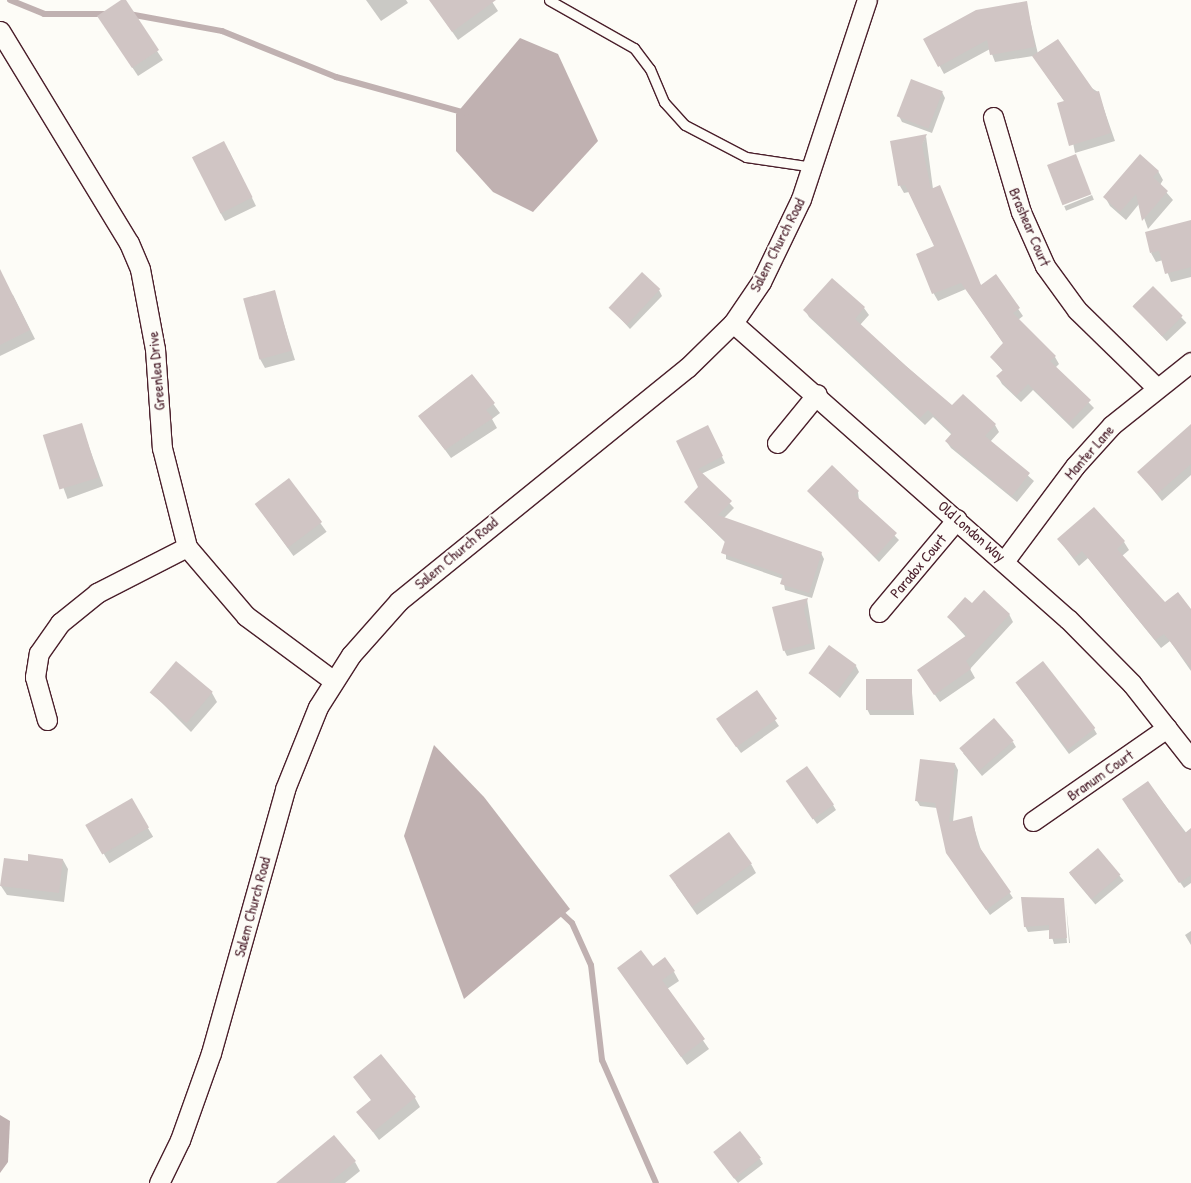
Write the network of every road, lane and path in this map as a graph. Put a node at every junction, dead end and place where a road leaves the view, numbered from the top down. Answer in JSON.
{"nodes":[{"id":1,"x":549,"y":0,"type":"edge"},
{"id":2,"x":867,"y":0,"type":"edge"},
{"id":3,"x":0,"y":31,"type":"edge"},
{"id":4,"x":993,"y":117,"type":"dead end"},
{"id":5,"x":814,"y":167,"type":"junction"},
{"id":6,"x":732,"y":323,"type":"junction"},
{"id":7,"x":1191,"y":362,"type":"edge"},
{"id":8,"x":1155,"y":386,"type":"junction"},
{"id":9,"x":817,"y":394,"type":"junction"},
{"id":10,"x":777,"y":443,"type":"dead end"},
{"id":11,"x":957,"y":519,"type":"junction"},
{"id":12,"x":187,"y":547,"type":"junction"},
{"id":13,"x":1005,"y":560,"type":"junction"},
{"id":14,"x":879,"y":612,"type":"dead end"},
{"id":15,"x":334,"y":681,"type":"junction"},
{"id":16,"x":47,"y":720,"type":"dead end"},
{"id":17,"x":1167,"y":728,"type":"junction"},
{"id":18,"x":1191,"y":759,"type":"edge"},
{"id":19,"x":1033,"y":821,"type":"dead end"},
{"id":20,"x":159,"y":1183,"type":"edge"}],
"edges":[{"from":1,"to":5,"type":"lane"},
{"from":2,"to":5,"type":"street","name":"Salem Church Road"},
{"from":3,"to":12,"type":"street","name":"Greenlea Drive"},
{"from":4,"to":8,"type":"street","name":"Brashear Court"},
{"from":5,"to":6,"type":"street","name":"Salem Church Road"},
{"from":6,"to":9,"type":"street","name":"Old London Way"},
{"from":6,"to":15,"type":"street","name":"Salem Church Road"},
{"from":7,"to":8,"type":"street","name":"Manter Lane"},
{"from":8,"to":13,"type":"street","name":"Manter Lane"},
{"from":9,"to":10,"type":"street"},
{"from":9,"to":11,"type":"street","name":"Old London Way"},
{"from":11,"to":13,"type":"street","name":"Old London Way"},
{"from":11,"to":14,"type":"street","name":"Paradox Court"},
{"from":12,"to":15,"type":"street","name":"Greenlea Drive"},
{"from":12,"to":16,"type":"street"},
{"from":13,"to":17,"type":"street","name":"Old London Way"},
{"from":15,"to":20,"type":"street","name":"Salem Church Road"},
{"from":17,"to":18,"type":"street","name":"Old London Way"},
{"from":17,"to":19,"type":"street","name":"Branum Court"}]}
